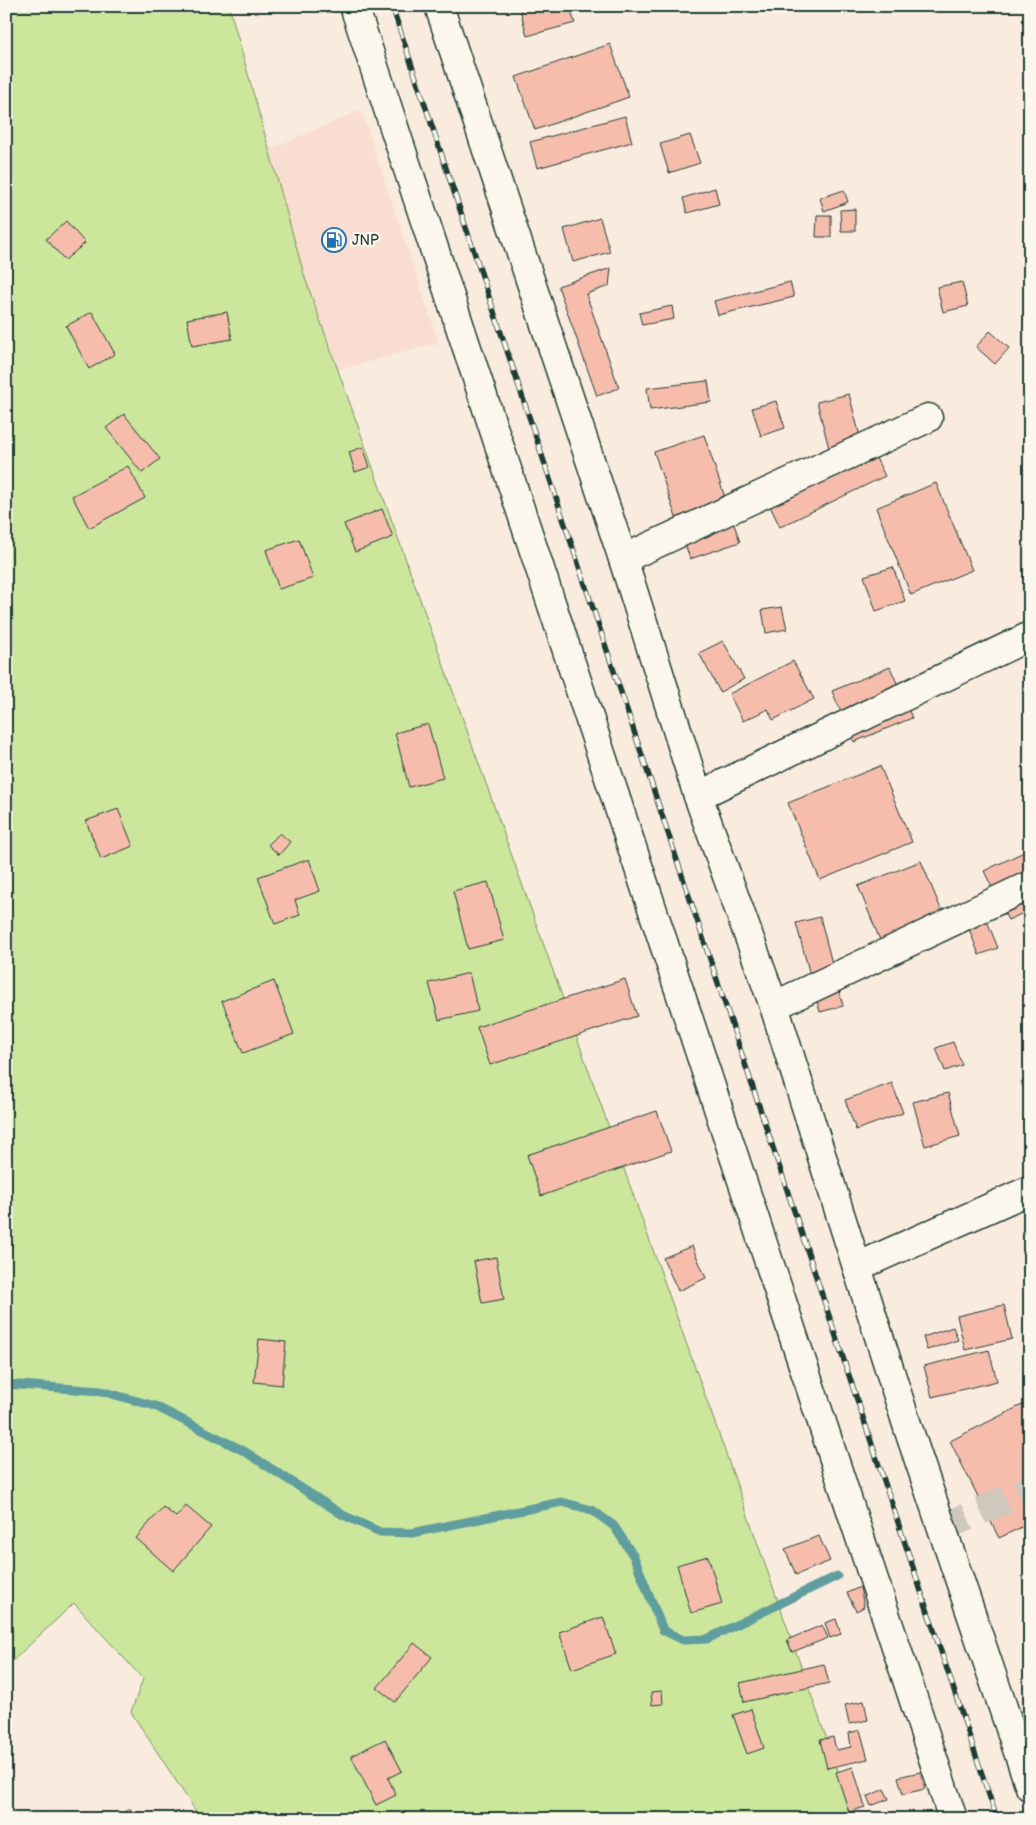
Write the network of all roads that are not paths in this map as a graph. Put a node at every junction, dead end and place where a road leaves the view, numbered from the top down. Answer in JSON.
{"nodes":[{"id":1,"x":354,"y":6,"type":"edge"},
{"id":2,"x":439,"y":6,"type":"edge"},
{"id":3,"x":928,"y":418,"type":"dead end"},
{"id":4,"x":623,"y":559,"type":"junction"},
{"id":5,"x":1030,"y":636,"type":"edge"},
{"id":6,"x":698,"y":796,"type":"junction"},
{"id":7,"x":1030,"y":885,"type":"edge"},
{"id":8,"x":774,"y":1006,"type":"junction"},
{"id":9,"x":1030,"y":1190,"type":"edge"},
{"id":10,"x":857,"y":1267,"type":"junction"},
{"id":11,"x":1024,"y":1752,"type":"edge"},
{"id":12,"x":1030,"y":1787,"type":"edge"},
{"id":13,"x":953,"y":1819,"type":"edge"}],
"edges":[{"from":1,"to":13,"type":"main road"},
{"from":2,"to":4,"type":"main road"},
{"from":3,"to":4,"type":"main road"},
{"from":4,"to":6,"type":"main road"},
{"from":5,"to":6,"type":"main road"},
{"from":6,"to":8,"type":"main road"},
{"from":7,"to":8,"type":"main road"},
{"from":8,"to":10,"type":"main road"},
{"from":9,"to":10,"type":"main road"},
{"from":10,"to":11,"type":"main road"},
{"from":11,"to":12,"type":"main road"}]}
